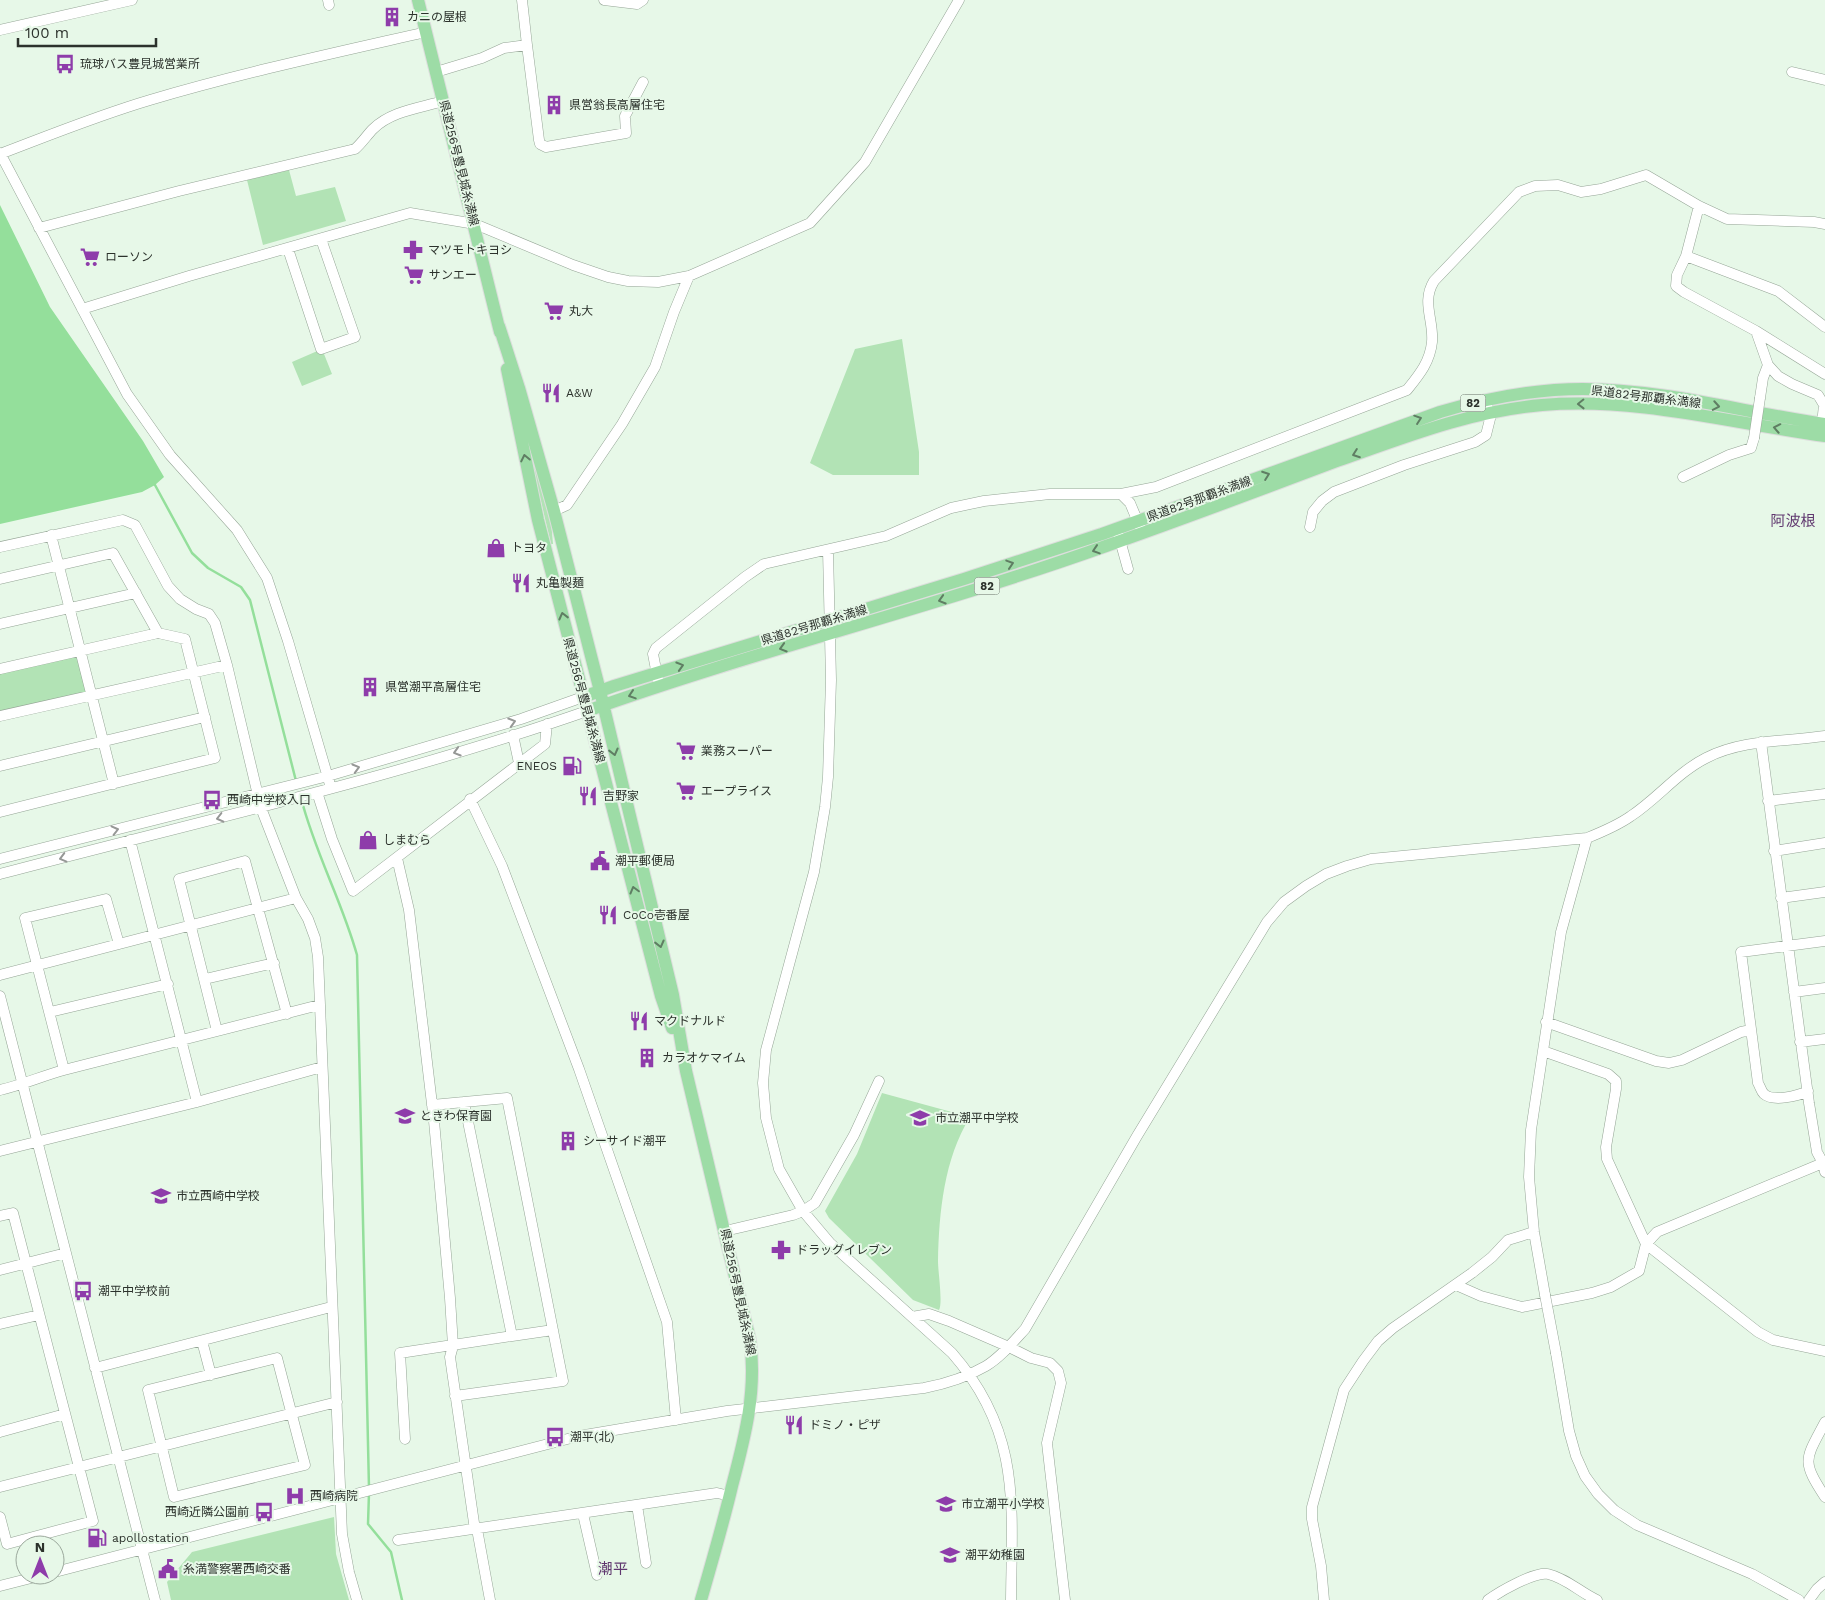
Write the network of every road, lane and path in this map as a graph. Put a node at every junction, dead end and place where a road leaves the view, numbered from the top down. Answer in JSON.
{"nodes":[{"id":1,"x":132,"y":0,"type":"edge"},
{"id":2,"x":418,"y":0,"type":"edge"},
{"id":3,"x":522,"y":0,"type":"edge"},
{"id":4,"x":604,"y":0,"type":"edge"},
{"id":5,"x":643,"y":0,"type":"edge"},
{"id":6,"x":959,"y":0,"type":"edge"},
{"id":7,"x":0,"y":30,"type":"edge"},
{"id":8,"x":426,"y":32,"type":"junction"},
{"id":9,"x":527,"y":45,"type":"junction"},
{"id":10,"x":436,"y":72,"type":"junction"},
{"id":11,"x":1792,"y":72,"type":"dead end"},
{"id":12,"x":1825,"y":80,"type":"edge"},
{"id":13,"x":643,"y":82,"type":"dead end"},
{"id":14,"x":443,"y":101,"type":"junction"},
{"id":15,"x":0,"y":154,"type":"edge"},
{"id":16,"x":1699,"y":206,"type":"junction"},
{"id":17,"x":475,"y":224,"type":"junction"},
{"id":18,"x":1825,"y":224,"type":"edge"},
{"id":19,"x":39,"y":228,"type":"junction"},
{"id":20,"x":321,"y":239,"type":"junction"},
{"id":21,"x":288,"y":249,"type":"junction"},
{"id":22,"x":1686,"y":256,"type":"junction"},
{"id":23,"x":689,"y":276,"type":"junction"},
{"id":24,"x":82,"y":309,"type":"junction"},
{"id":25,"x":499,"y":326,"type":"junction"},
{"id":26,"x":1825,"y":327,"type":"edge"},
{"id":27,"x":1756,"y":331,"type":"junction"},
{"id":28,"x":1768,"y":365,"type":"junction"},
{"id":29,"x":1825,"y":374,"type":"edge"},
{"id":30,"x":1485,"y":400,"type":"junction"},
{"id":31,"x":1488,"y":412,"type":"junction"},
{"id":32,"x":1824,"y":428,"type":"edge"},
{"id":33,"x":1684,"y":477,"type":"dead end"},
{"id":34,"x":1121,"y":494,"type":"junction"},
{"id":35,"x":554,"y":511,"type":"junction"},
{"id":36,"x":1140,"y":527,"type":"junction"},
{"id":37,"x":1310,"y":527,"type":"dead end"},
{"id":38,"x":51,"y":535,"type":"junction"},
{"id":39,"x":1119,"y":535,"type":"junction"},
{"id":40,"x":0,"y":547,"type":"edge"},
{"id":41,"x":828,"y":550,"type":"junction"},
{"id":42,"x":58,"y":565,"type":"junction"},
{"id":43,"x":1128,"y":569,"type":"dead end"},
{"id":44,"x":0,"y":579,"type":"edge"},
{"id":45,"x":136,"y":593,"type":"junction"},
{"id":46,"x":69,"y":608,"type":"junction"},
{"id":47,"x":829,"y":620,"type":"junction"},
{"id":48,"x":0,"y":624,"type":"edge"},
{"id":49,"x":158,"y":633,"type":"junction"},
{"id":50,"x":830,"y":634,"type":"junction"},
{"id":51,"x":80,"y":651,"type":"junction"},
{"id":52,"x":227,"y":665,"type":"junction"},
{"id":53,"x":0,"y":669,"type":"edge"},
{"id":54,"x":193,"y":672,"type":"junction"},
{"id":55,"x":656,"y":673,"type":"junction"},
{"id":56,"x":660,"y":686,"type":"junction"},
{"id":57,"x":600,"y":691,"type":"junction"},
{"id":58,"x":91,"y":695,"type":"junction"},
{"id":59,"x":584,"y":697,"type":"junction"},
{"id":60,"x":603,"y":705,"type":"junction"},
{"id":61,"x":587,"y":711,"type":"junction"},
{"id":62,"x":0,"y":716,"type":"edge"},
{"id":63,"x":205,"y":717,"type":"junction"},
{"id":64,"x":547,"y":724,"type":"junction"},
{"id":65,"x":513,"y":736,"type":"junction"},
{"id":66,"x":1825,"y":736,"type":"edge"},
{"id":67,"x":103,"y":741,"type":"junction"},
{"id":68,"x":1761,"y":742,"type":"junction"},
{"id":69,"x":519,"y":763,"type":"junction"},
{"id":70,"x":0,"y":766,"type":"edge"},
{"id":71,"x":328,"y":776,"type":"junction"},
{"id":72,"x":114,"y":784,"type":"junction"},
{"id":73,"x":331,"y":788,"type":"junction"},
{"id":74,"x":315,"y":793,"type":"junction"},
{"id":75,"x":258,"y":794,"type":"junction"},
{"id":76,"x":1825,"y":794,"type":"edge"},
{"id":77,"x":470,"y":799,"type":"junction"},
{"id":78,"x":1768,"y":801,"type":"junction"},
{"id":79,"x":262,"y":808,"type":"junction"},
{"id":80,"x":0,"y":812,"type":"edge"},
{"id":81,"x":1586,"y":838,"type":"junction"},
{"id":82,"x":130,"y":840,"type":"junction"},
{"id":83,"x":1825,"y":843,"type":"edge"},
{"id":84,"x":1774,"y":851,"type":"junction"},
{"id":85,"x":397,"y":858,"type":"junction"},
{"id":86,"x":0,"y":859,"type":"edge"},
{"id":87,"x":0,"y":874,"type":"edge"},
{"id":88,"x":1825,"y":892,"type":"edge"},
{"id":89,"x":296,"y":898,"type":"junction"},
{"id":90,"x":1781,"y":898,"type":"junction"},
{"id":91,"x":259,"y":908,"type":"junction"},
{"id":92,"x":191,"y":925,"type":"junction"},
{"id":93,"x":155,"y":935,"type":"junction"},
{"id":94,"x":1825,"y":941,"type":"edge"},
{"id":95,"x":119,"y":944,"type":"junction"},
{"id":96,"x":1788,"y":946,"type":"junction"},
{"id":97,"x":274,"y":963,"type":"junction"},
{"id":98,"x":37,"y":965,"type":"junction"},
{"id":99,"x":0,"y":975,"type":"edge"},
{"id":100,"x":205,"y":979,"type":"junction"},
{"id":101,"x":168,"y":984,"type":"junction"},
{"id":102,"x":1825,"y":988,"type":"edge"},
{"id":103,"x":1794,"y":992,"type":"junction"},
{"id":104,"x":0,"y":996,"type":"edge"},
{"id":105,"x":319,"y":1005,"type":"junction"},
{"id":106,"x":50,"y":1012,"type":"junction"},
{"id":107,"x":287,"y":1014,"type":"junction"},
{"id":108,"x":1546,"y":1022,"type":"junction"},
{"id":109,"x":1751,"y":1030,"type":"junction"},
{"id":110,"x":217,"y":1031,"type":"junction"},
{"id":111,"x":1825,"y":1039,"type":"edge"},
{"id":112,"x":181,"y":1041,"type":"junction"},
{"id":113,"x":1800,"y":1042,"type":"junction"},
{"id":114,"x":1543,"y":1051,"type":"junction"},
{"id":115,"x":322,"y":1067,"type":"junction"},
{"id":116,"x":64,"y":1070,"type":"junction"},
{"id":117,"x":686,"y":1071,"type":"junction"},
{"id":118,"x":879,"y":1081,"type":"dead end"},
{"id":119,"x":23,"y":1085,"type":"junction"},
{"id":120,"x":0,"y":1090,"type":"edge"},
{"id":121,"x":1808,"y":1091,"type":"junction"},
{"id":122,"x":198,"y":1102,"type":"junction"},
{"id":123,"x":464,"y":1102,"type":"junction"},
{"id":124,"x":432,"y":1105,"type":"junction"},
{"id":125,"x":37,"y":1142,"type":"junction"},
{"id":126,"x":0,"y":1151,"type":"edge"},
{"id":127,"x":1824,"y":1166,"type":"edge"},
{"id":128,"x":803,"y":1211,"type":"junction"},
{"id":129,"x":0,"y":1216,"type":"edge"},
{"id":130,"x":725,"y":1231,"type":"junction"},
{"id":131,"x":1534,"y":1232,"type":"junction"},
{"id":132,"x":1646,"y":1244,"type":"junction"},
{"id":133,"x":66,"y":1253,"type":"junction"},
{"id":134,"x":26,"y":1264,"type":"junction"},
{"id":135,"x":0,"y":1270,"type":"edge"},
{"id":136,"x":1456,"y":1285,"type":"junction"},
{"id":137,"x":331,"y":1308,"type":"junction"},
{"id":138,"x":39,"y":1315,"type":"junction"},
{"id":139,"x":912,"y":1317,"type":"junction"},
{"id":140,"x":0,"y":1324,"type":"edge"},
{"id":141,"x":554,"y":1330,"type":"junction"},
{"id":142,"x":512,"y":1336,"type":"junction"},
{"id":143,"x":202,"y":1341,"type":"junction"},
{"id":144,"x":453,"y":1346,"type":"junction"},
{"id":145,"x":1009,"y":1347,"type":"junction"},
{"id":146,"x":1825,"y":1351,"type":"edge"},
{"id":147,"x":95,"y":1368,"type":"junction"},
{"id":148,"x":970,"y":1374,"type":"junction"},
{"id":149,"x":211,"y":1375,"type":"junction"},
{"id":150,"x":456,"y":1396,"type":"junction"},
{"id":151,"x":337,"y":1402,"type":"junction"},
{"id":152,"x":750,"y":1409,"type":"junction"},
{"id":153,"x":65,"y":1414,"type":"junction"},
{"id":154,"x":291,"y":1414,"type":"junction"},
{"id":155,"x":676,"y":1420,"type":"junction"},
{"id":156,"x":1825,"y":1422,"type":"edge"},
{"id":157,"x":0,"y":1432,"type":"edge"},
{"id":158,"x":405,"y":1439,"type":"dead end"},
{"id":159,"x":161,"y":1446,"type":"junction"},
{"id":160,"x":118,"y":1457,"type":"junction"},
{"id":161,"x":467,"y":1464,"type":"junction"},
{"id":162,"x":79,"y":1467,"type":"junction"},
{"id":163,"x":0,"y":1486,"type":"edge"},
{"id":164,"x":730,"y":1496,"type":"junction"},
{"id":165,"x":1825,"y":1497,"type":"edge"},
{"id":166,"x":342,"y":1498,"type":"junction"},
{"id":167,"x":638,"y":1505,"type":"junction"},
{"id":168,"x":583,"y":1514,"type":"junction"},
{"id":169,"x":0,"y":1517,"type":"edge"},
{"id":170,"x":477,"y":1529,"type":"junction"},
{"id":171,"x":398,"y":1540,"type":"dead end"},
{"id":172,"x":142,"y":1549,"type":"junction"},
{"id":173,"x":646,"y":1563,"type":"dead end"},
{"id":174,"x":65,"y":1569,"type":"edge"},
{"id":175,"x":597,"y":1575,"type":"dead end"},
{"id":176,"x":15,"y":1582,"type":"edge"},
{"id":177,"x":1825,"y":1582,"type":"edge"},
{"id":178,"x":0,"y":1586,"type":"edge"},
{"id":179,"x":155,"y":1600,"type":"edge"},
{"id":180,"x":357,"y":1600,"type":"edge"},
{"id":181,"x":490,"y":1600,"type":"edge"},
{"id":182,"x":701,"y":1600,"type":"edge"},
{"id":183,"x":1011,"y":1600,"type":"edge"},
{"id":184,"x":1065,"y":1600,"type":"edge"},
{"id":185,"x":1324,"y":1600,"type":"edge"},
{"id":186,"x":1488,"y":1600,"type":"edge"},
{"id":187,"x":1597,"y":1600,"type":"edge"},
{"id":188,"x":1799,"y":1600,"type":"edge"},
{"id":189,"x":1809,"y":1600,"type":"edge"}],
"edges":[{"from":1,"to":7,"type":"street"},
{"from":2,"to":8,"type":"main road","name":"県道256号豊見城糸満線"},
{"from":3,"to":9,"type":"street"},
{"from":4,"to":5,"type":"street"},
{"from":6,"to":23,"type":"street"},
{"from":8,"to":10,"type":"main road","name":"県道256号豊見城糸満線"},
{"from":8,"to":15,"type":"street"},
{"from":9,"to":10,"type":"street"},
{"from":9,"to":13,"type":"street"},
{"from":10,"to":14,"type":"main road","name":"県道256号豊見城糸満線"},
{"from":11,"to":12,"type":"street"},
{"from":14,"to":17,"type":"main road","name":"県道256号豊見城糸満線"},
{"from":14,"to":19,"type":"street"},
{"from":15,"to":19,"type":"street"},
{"from":16,"to":18,"type":"street"},
{"from":16,"to":22,"type":"street"},
{"from":16,"to":34,"type":"street"},
{"from":17,"to":20,"type":"street"},
{"from":17,"to":23,"type":"street"},
{"from":17,"to":25,"type":"main road","name":"県道256号豊見城糸満線"},
{"from":19,"to":24,"type":"street"},
{"from":20,"to":21,"type":"street"},
{"from":20,"to":21,"type":"street"},
{"from":21,"to":24,"type":"street"},
{"from":22,"to":26,"type":"street"},
{"from":22,"to":27,"type":"street"},
{"from":23,"to":35,"type":"street"},
{"from":24,"to":71,"type":"street"},
{"from":25,"to":35,"type":"main road","name":"県道256号豊見城糸満線"},
{"from":59,"to":25,"type":"main road","name":"県道256号豊見城糸満線","one_way":true},
{"from":27,"to":28,"type":"street"},
{"from":27,"to":29,"type":"street"},
{"from":28,"to":32,"type":"street"},
{"from":28,"to":33,"type":"street","bridge":true},
{"from":30,"to":31,"type":"street"},
{"from":30,"to":32,"type":"main road","name":"県道82号那覇糸満線","number":"82","one_way":true},
{"from":36,"to":30,"type":"main road","name":"県道82号那覇糸満線","number":"82","one_way":true},
{"from":32,"to":31,"type":"main road","name":"県道82号那覇糸満線","number":"82","one_way":true},
{"from":31,"to":36,"type":"main road","name":"県道82号那覇糸満線","number":"82","one_way":true},
{"from":31,"to":37,"type":"street"},
{"from":34,"to":36,"type":"street"},
{"from":34,"to":41,"type":"street"},
{"from":35,"to":57,"type":"main road","name":"県道256号豊見城糸満線"},
{"from":36,"to":39,"type":"main road","name":"県道82号那覇糸満線","number":"82"},
{"from":38,"to":40,"type":"street"},
{"from":38,"to":42,"type":"street"},
{"from":38,"to":52,"type":"street"},
{"from":39,"to":43,"type":"street"},
{"from":47,"to":39,"type":"main road","name":"県道82号那覇糸満線","number":"82","one_way":true},
{"from":39,"to":50,"type":"main road","name":"県道82号那覇糸満線","number":"82","one_way":true},
{"from":41,"to":47,"type":"street"},
{"from":41,"to":55,"type":"street"},
{"from":42,"to":44,"type":"street"},
{"from":42,"to":45,"type":"street"},
{"from":42,"to":46,"type":"street"},
{"from":45,"to":46,"type":"street"},
{"from":45,"to":49,"type":"street"},
{"from":46,"to":48,"type":"street"},
{"from":46,"to":51,"type":"street"},
{"from":47,"to":50,"type":"street"},
{"from":55,"to":47,"type":"main road","name":"県道82号那覇糸満線","number":"82","one_way":true},
{"from":49,"to":51,"type":"street"},
{"from":49,"to":54,"type":"street"},
{"from":50,"to":56,"type":"main road","name":"県道82号那覇糸満線","number":"82","one_way":true},
{"from":50,"to":128,"type":"street"},
{"from":51,"to":53,"type":"street"},
{"from":51,"to":58,"type":"street"},
{"from":52,"to":54,"type":"street"},
{"from":52,"to":75,"type":"street"},
{"from":54,"to":58,"type":"street"},
{"from":54,"to":63,"type":"street"},
{"from":55,"to":56,"type":"street"},
{"from":55,"to":57,"type":"main road","name":"県道82号那覇糸満線","number":"82"},
{"from":56,"to":60,"type":"main road","name":"県道82号那覇糸満線","number":"82","one_way":true},
{"from":57,"to":59,"type":"main road","name":"県道82号那覇糸満線","number":"82"},
{"from":57,"to":60,"type":"main road","name":"県道256号豊見城糸満線"},
{"from":58,"to":62,"type":"street"},
{"from":58,"to":67,"type":"street"},
{"from":59,"to":61,"type":"main road","name":"県道256号豊見城糸満線"},
{"from":71,"to":59,"type":"street","one_way":true},
{"from":60,"to":61,"type":"main road","name":"県道82号那覇糸満線","number":"82"},
{"from":60,"to":117,"type":"main road","name":"県道256号豊見城糸満線","one_way":true},
{"from":61,"to":64,"type":"street"},
{"from":117,"to":61,"type":"main road","name":"県道256号豊見城糸満線","one_way":true},
{"from":63,"to":67,"type":"street"},
{"from":63,"to":72,"type":"street"},
{"from":64,"to":65,"type":"street"},
{"from":64,"to":69,"type":"street"},
{"from":65,"to":69,"type":"street"},
{"from":65,"to":73,"type":"street","one_way":true},
{"from":66,"to":68,"type":"street"},
{"from":67,"to":70,"type":"street"},
{"from":67,"to":72,"type":"street"},
{"from":68,"to":78,"type":"street"},
{"from":68,"to":81,"type":"street"},
{"from":69,"to":77,"type":"street"},
{"from":71,"to":73,"type":"street"},
{"from":71,"to":75,"type":"street"},
{"from":72,"to":80,"type":"street"},
{"from":73,"to":74,"type":"street"},
{"from":74,"to":79,"type":"street"},
{"from":74,"to":85,"type":"street"},
{"from":75,"to":79,"type":"street"},
{"from":86,"to":75,"type":"street","one_way":true},
{"from":76,"to":78,"type":"street"},
{"from":77,"to":85,"type":"street"},
{"from":77,"to":155,"type":"street"},
{"from":78,"to":84,"type":"street"},
{"from":79,"to":82,"type":"street","one_way":true},
{"from":79,"to":89,"type":"street"},
{"from":81,"to":108,"type":"street"},
{"from":81,"to":145,"type":"street"},
{"from":82,"to":87,"type":"street","one_way":true},
{"from":82,"to":93,"type":"street"},
{"from":83,"to":84,"type":"street"},
{"from":84,"to":90,"type":"street"},
{"from":85,"to":124,"type":"street"},
{"from":88,"to":90,"type":"street"},
{"from":89,"to":91,"type":"street"},
{"from":89,"to":105,"type":"street"},
{"from":90,"to":96,"type":"street"},
{"from":91,"to":92,"type":"street"},
{"from":91,"to":92,"type":"street"},
{"from":91,"to":97,"type":"street"},
{"from":92,"to":93,"type":"street"},
{"from":92,"to":100,"type":"street"},
{"from":93,"to":95,"type":"street"},
{"from":93,"to":101,"type":"street"},
{"from":94,"to":96,"type":"street"},
{"from":95,"to":98,"type":"street"},
{"from":95,"to":98,"type":"street"},
{"from":96,"to":103,"type":"street"},
{"from":96,"to":109,"type":"street"},
{"from":97,"to":100,"type":"street"},
{"from":97,"to":107,"type":"street"},
{"from":98,"to":99,"type":"street"},
{"from":98,"to":106,"type":"street"},
{"from":100,"to":110,"type":"street"},
{"from":101,"to":106,"type":"street"},
{"from":101,"to":112,"type":"street"},
{"from":102,"to":103,"type":"street"},
{"from":103,"to":113,"type":"street"},
{"from":104,"to":119,"type":"street"},
{"from":105,"to":107,"type":"street"},
{"from":105,"to":115,"type":"street"},
{"from":106,"to":116,"type":"street"},
{"from":107,"to":110,"type":"street"},
{"from":108,"to":109,"type":"street"},
{"from":108,"to":114,"type":"street"},
{"from":109,"to":121,"type":"street"},
{"from":110,"to":112,"type":"street"},
{"from":111,"to":113,"type":"street"},
{"from":112,"to":116,"type":"street"},
{"from":112,"to":122,"type":"street"},
{"from":113,"to":121,"type":"street"},
{"from":114,"to":131,"type":"street"},
{"from":114,"to":132,"type":"street"},
{"from":115,"to":122,"type":"street"},
{"from":115,"to":137,"type":"street"},
{"from":116,"to":119,"type":"street"},
{"from":117,"to":130,"type":"main road","name":"県道256号豊見城糸満線"},
{"from":118,"to":128,"type":"street"},
{"from":119,"to":120,"type":"street"},
{"from":119,"to":125,"type":"street"},
{"from":121,"to":127,"type":"street"},
{"from":122,"to":125,"type":"street"},
{"from":123,"to":124,"type":"street"},
{"from":123,"to":141,"type":"street"},
{"from":123,"to":142,"type":"street"},
{"from":124,"to":144,"type":"street"},
{"from":125,"to":126,"type":"street"},
{"from":125,"to":133,"type":"street"},
{"from":127,"to":132,"type":"street"},
{"from":128,"to":130,"type":"street"},
{"from":128,"to":139,"type":"street"},
{"from":129,"to":134,"type":"street"},
{"from":130,"to":152,"type":"main road","name":"県道256号豊見城糸満線"},
{"from":131,"to":136,"type":"street"},
{"from":131,"to":188,"type":"street","bridge":true},
{"from":132,"to":136,"type":"street"},
{"from":132,"to":146,"type":"street"},
{"from":133,"to":134,"type":"street"},
{"from":133,"to":147,"type":"street"},
{"from":134,"to":135,"type":"street"},
{"from":134,"to":138,"type":"street"},
{"from":136,"to":185,"type":"street"},
{"from":137,"to":143,"type":"street"},
{"from":137,"to":151,"type":"street"},
{"from":138,"to":140,"type":"street"},
{"from":138,"to":153,"type":"street"},
{"from":139,"to":145,"type":"street"},
{"from":139,"to":148,"type":"street"},
{"from":141,"to":142,"type":"street"},
{"from":141,"to":150,"type":"street"},
{"from":142,"to":144,"type":"street"},
{"from":143,"to":147,"type":"street"},
{"from":143,"to":149,"type":"street"},
{"from":144,"to":150,"type":"street"},
{"from":144,"to":158,"type":"street"},
{"from":145,"to":148,"type":"street"},
{"from":145,"to":184,"type":"street"},
{"from":147,"to":160,"type":"street"},
{"from":148,"to":152,"type":"street"},
{"from":148,"to":183,"type":"street"},
{"from":149,"to":154,"type":"street"},
{"from":149,"to":159,"type":"street"},
{"from":150,"to":161,"type":"street"},
{"from":151,"to":154,"type":"street"},
{"from":151,"to":166,"type":"street"},
{"from":152,"to":155,"type":"street"},
{"from":152,"to":164,"type":"main road","name":"県道256号豊見城糸満線"},
{"from":153,"to":157,"type":"street"},
{"from":153,"to":162,"type":"street"},
{"from":154,"to":159,"type":"street"},
{"from":154,"to":159,"type":"street"},
{"from":155,"to":161,"type":"street"},
{"from":156,"to":165,"type":"street"},
{"from":159,"to":160,"type":"street"},
{"from":160,"to":162,"type":"street"},
{"from":160,"to":172,"type":"street"},
{"from":161,"to":166,"type":"street"},
{"from":161,"to":170,"type":"street"},
{"from":162,"to":163,"type":"street"},
{"from":162,"to":169,"type":"street"},
{"from":164,"to":167,"type":"street"},
{"from":164,"to":182,"type":"main road","name":"県道256号豊見城糸満線"},
{"from":166,"to":172,"type":"street"},
{"from":166,"to":180,"type":"street"},
{"from":167,"to":168,"type":"street"},
{"from":167,"to":173,"type":"street"},
{"from":168,"to":170,"type":"street"},
{"from":168,"to":175,"type":"street"},
{"from":170,"to":171,"type":"street"},
{"from":170,"to":181,"type":"street"},
{"from":172,"to":174,"type":"street"},
{"from":172,"to":179,"type":"street"},
{"from":176,"to":178,"type":"street"},
{"from":177,"to":189,"type":"street"},
{"from":186,"to":187,"type":"street"}]}
